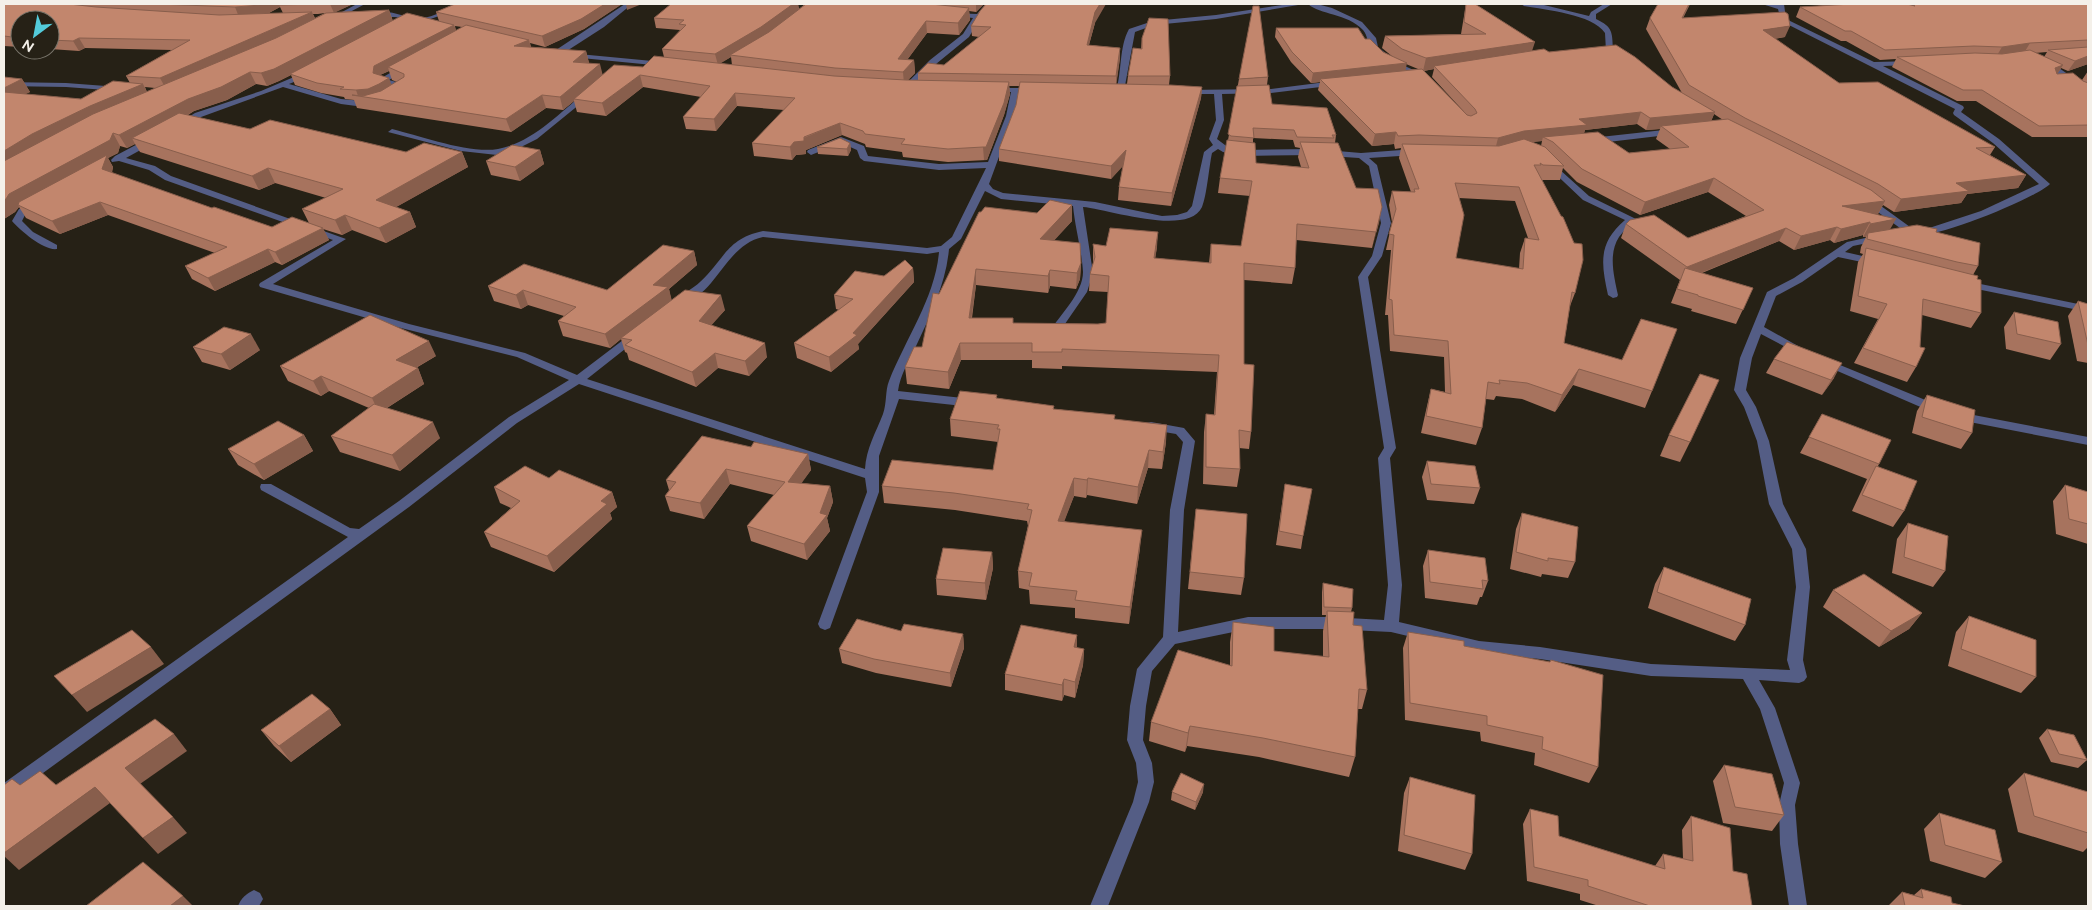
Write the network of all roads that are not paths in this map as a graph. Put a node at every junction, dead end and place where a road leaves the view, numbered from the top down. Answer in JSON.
{"nodes":[{"id":1,"x":362,"y":4,"type":"edge"},
{"id":2,"x":470,"y":4,"type":"edge"},
{"id":3,"x":628,"y":4,"type":"edge"},
{"id":4,"x":990,"y":4,"type":"edge"},
{"id":5,"x":1301,"y":4,"type":"edge"},
{"id":6,"x":1310,"y":4,"type":"edge"},
{"id":7,"x":1524,"y":4,"type":"edge"},
{"id":8,"x":1609,"y":4,"type":"edge"},
{"id":9,"x":1765,"y":4,"type":"edge"},
{"id":10,"x":1780,"y":5,"type":"edge"},
{"id":11,"x":948,"y":13,"type":"edge"},
{"id":12,"x":362,"y":15,"type":"edge"},
{"id":13,"x":354,"y":16,"type":"edge"},
{"id":14,"x":978,"y":16,"type":"junction"},
{"id":15,"x":337,"y":17,"type":"junction"},
{"id":16,"x":327,"y":18,"type":"edge"},
{"id":17,"x":410,"y":18,"type":"junction"},
{"id":18,"x":1592,"y":19,"type":"junction"},
{"id":19,"x":422,"y":20,"type":"junction"},
{"id":20,"x":431,"y":23,"type":"edge"},
{"id":21,"x":320,"y":25,"type":"edge"},
{"id":22,"x":394,"y":26,"type":"edge"},
{"id":23,"x":547,"y":52,"type":"edge"},
{"id":24,"x":556,"y":54,"type":"junction"},
{"id":25,"x":1619,"y":55,"type":"edge"},
{"id":26,"x":1917,"y":62,"type":"edge"},
{"id":27,"x":2039,"y":63,"type":"edge"},
{"id":28,"x":670,"y":64,"type":"edge"},
{"id":29,"x":1873,"y":64,"type":"junction"},
{"id":30,"x":410,"y":65,"type":"edge"},
{"id":31,"x":316,"y":69,"type":"edge"},
{"id":32,"x":1422,"y":75,"type":"junction"},
{"id":33,"x":1403,"y":76,"type":"edge"},
{"id":34,"x":1430,"y":77,"type":"edge"},
{"id":35,"x":1340,"y":83,"type":"edge"},
{"id":36,"x":4,"y":84,"type":"edge"},
{"id":37,"x":283,"y":85,"type":"junction"},
{"id":38,"x":898,"y":87,"type":"edge"},
{"id":39,"x":907,"y":88,"type":"junction"},
{"id":40,"x":917,"y":88,"type":"edge"},
{"id":41,"x":124,"y":89,"type":"edge"},
{"id":42,"x":594,"y":90,"type":"edge"},
{"id":43,"x":986,"y":90,"type":"edge"},
{"id":44,"x":1016,"y":90,"type":"junction"},
{"id":45,"x":1044,"y":90,"type":"edge"},
{"id":46,"x":1110,"y":91,"type":"edge"},
{"id":47,"x":1120,"y":91,"type":"junction"},
{"id":48,"x":1130,"y":91,"type":"edge"},
{"id":49,"x":1179,"y":92,"type":"edge"},
{"id":50,"x":1218,"y":92,"type":"junction"},
{"id":51,"x":2088,"y":93,"type":"edge"},
{"id":52,"x":174,"y":128,"type":"edge"},
{"id":53,"x":1687,"y":131,"type":"edge"},
{"id":54,"x":392,"y":132,"type":"dead end"},
{"id":55,"x":158,"y":136,"type":"edge"},
{"id":56,"x":1578,"y":142,"type":"edge"},
{"id":57,"x":1218,"y":146,"type":"junction"},
{"id":58,"x":811,"y":152,"type":"dead end"},
{"id":59,"x":1426,"y":152,"type":"edge"},
{"id":60,"x":1537,"y":155,"type":"edge"},
{"id":61,"x":1361,"y":156,"type":"junction"},
{"id":62,"x":118,"y":158,"type":"junction"},
{"id":63,"x":104,"y":166,"type":"edge"},
{"id":64,"x":991,"y":166,"type":"junction"},
{"id":65,"x":984,"y":184,"type":"junction"},
{"id":66,"x":1860,"y":196,"type":"edge"},
{"id":67,"x":47,"y":197,"type":"edge"},
{"id":68,"x":1078,"y":204,"type":"junction"},
{"id":69,"x":1914,"y":234,"type":"junction"},
{"id":70,"x":54,"y":247,"type":"dead end"},
{"id":71,"x":944,"y":248,"type":"junction"},
{"id":72,"x":1835,"y":253,"type":"junction"},
{"id":73,"x":1886,"y":264,"type":"edge"},
{"id":74,"x":1956,"y":282,"type":"edge"},
{"id":75,"x":1613,"y":295,"type":"dead end"},
{"id":76,"x":675,"y":306,"type":"edge"},
{"id":77,"x":2088,"y":310,"type":"edge"},
{"id":78,"x":645,"y":328,"type":"edge"},
{"id":79,"x":1759,"y":329,"type":"junction"},
{"id":80,"x":1054,"y":332,"type":"edge"},
{"id":81,"x":578,"y":380,"type":"junction"},
{"id":82,"x":893,"y":395,"type":"junction"},
{"id":83,"x":987,"y":405,"type":"edge"},
{"id":84,"x":1138,"y":424,"type":"edge"},
{"id":85,"x":2088,"y":441,"type":"edge"},
{"id":86,"x":870,"y":475,"type":"junction"},
{"id":87,"x":266,"y":487,"type":"dead end"},
{"id":88,"x":361,"y":534,"type":"junction"},
{"id":89,"x":825,"y":624,"type":"dead end"},
{"id":90,"x":1391,"y":626,"type":"junction"},
{"id":91,"x":1170,"y":638,"type":"junction"},
{"id":92,"x":1747,"y":672,"type":"junction"},
{"id":93,"x":4,"y":792,"type":"edge"},
{"id":94,"x":1099,"y":906,"type":"edge"},
{"id":95,"x":1798,"y":906,"type":"edge"}],
"edges":[{"from":1,"to":15,"type":"street"},
{"from":2,"to":19,"type":"street"},
{"from":3,"to":24,"type":"street"},
{"from":4,"to":14,"type":"street"},
{"from":5,"to":47,"type":"street"},
{"from":6,"to":32,"type":"street"},
{"from":7,"to":18,"type":"street"},
{"from":8,"to":18,"type":"street"},
{"from":9,"to":10,"type":"street"},
{"from":10,"to":29,"type":"street"},
{"from":11,"to":14,"type":"street"},
{"from":12,"to":17,"type":"street"},
{"from":13,"to":15,"type":"street"},
{"from":14,"to":39,"type":"street"},
{"from":15,"to":16,"type":"street"},
{"from":15,"to":21,"type":"street"},
{"from":17,"to":19,"type":"street"},
{"from":17,"to":22,"type":"street"},
{"from":18,"to":25,"type":"street"},
{"from":19,"to":20,"type":"street"},
{"from":23,"to":24,"type":"street"},
{"from":24,"to":28,"type":"street"},
{"from":26,"to":29,"type":"street"},
{"from":27,"to":51,"type":"street"},
{"from":29,"to":69,"type":"street"},
{"from":30,"to":37,"type":"street"},
{"from":31,"to":37,"type":"street"},
{"from":32,"to":33,"type":"street"},
{"from":32,"to":34,"type":"street"},
{"from":35,"to":50,"type":"street"},
{"from":36,"to":41,"type":"street"},
{"from":37,"to":52,"type":"street"},
{"from":38,"to":39,"type":"street"},
{"from":39,"to":40,"type":"street"},
{"from":42,"to":54,"type":"street"},
{"from":43,"to":44,"type":"street"},
{"from":44,"to":45,"type":"street"},
{"from":44,"to":64,"type":"street"},
{"from":46,"to":47,"type":"street"},
{"from":47,"to":48,"type":"street"},
{"from":49,"to":50,"type":"street"},
{"from":50,"to":57,"type":"street"},
{"from":53,"to":56,"type":"street"},
{"from":55,"to":62,"type":"street"},
{"from":57,"to":61,"type":"street"},
{"from":57,"to":68,"type":"street"},
{"from":58,"to":64,"type":"street"},
{"from":59,"to":61,"type":"street"},
{"from":60,"to":75,"type":"street"},
{"from":61,"to":90,"type":"street"},
{"from":62,"to":63,"type":"street"},
{"from":62,"to":81,"type":"street"},
{"from":64,"to":65,"type":"street"},
{"from":65,"to":68,"type":"street"},
{"from":65,"to":71,"type":"street"},
{"from":66,"to":69,"type":"street"},
{"from":67,"to":70,"type":"street"},
{"from":68,"to":80,"type":"street"},
{"from":69,"to":72,"type":"street"},
{"from":71,"to":76,"type":"street"},
{"from":71,"to":82,"type":"street"},
{"from":72,"to":73,"type":"street"},
{"from":72,"to":79,"type":"street"},
{"from":74,"to":77,"type":"street"},
{"from":78,"to":81,"type":"street"},
{"from":79,"to":85,"type":"street"},
{"from":79,"to":92,"type":"street"},
{"from":81,"to":86,"type":"street"},
{"from":81,"to":88,"type":"street"},
{"from":82,"to":83,"type":"street"},
{"from":82,"to":86,"type":"street"},
{"from":84,"to":91,"type":"street"},
{"from":86,"to":89,"type":"street"},
{"from":87,"to":88,"type":"street"},
{"from":88,"to":93,"type":"street"},
{"from":90,"to":91,"type":"street"},
{"from":90,"to":92,"type":"street"},
{"from":91,"to":94,"type":"street"},
{"from":92,"to":95,"type":"street"}]}
